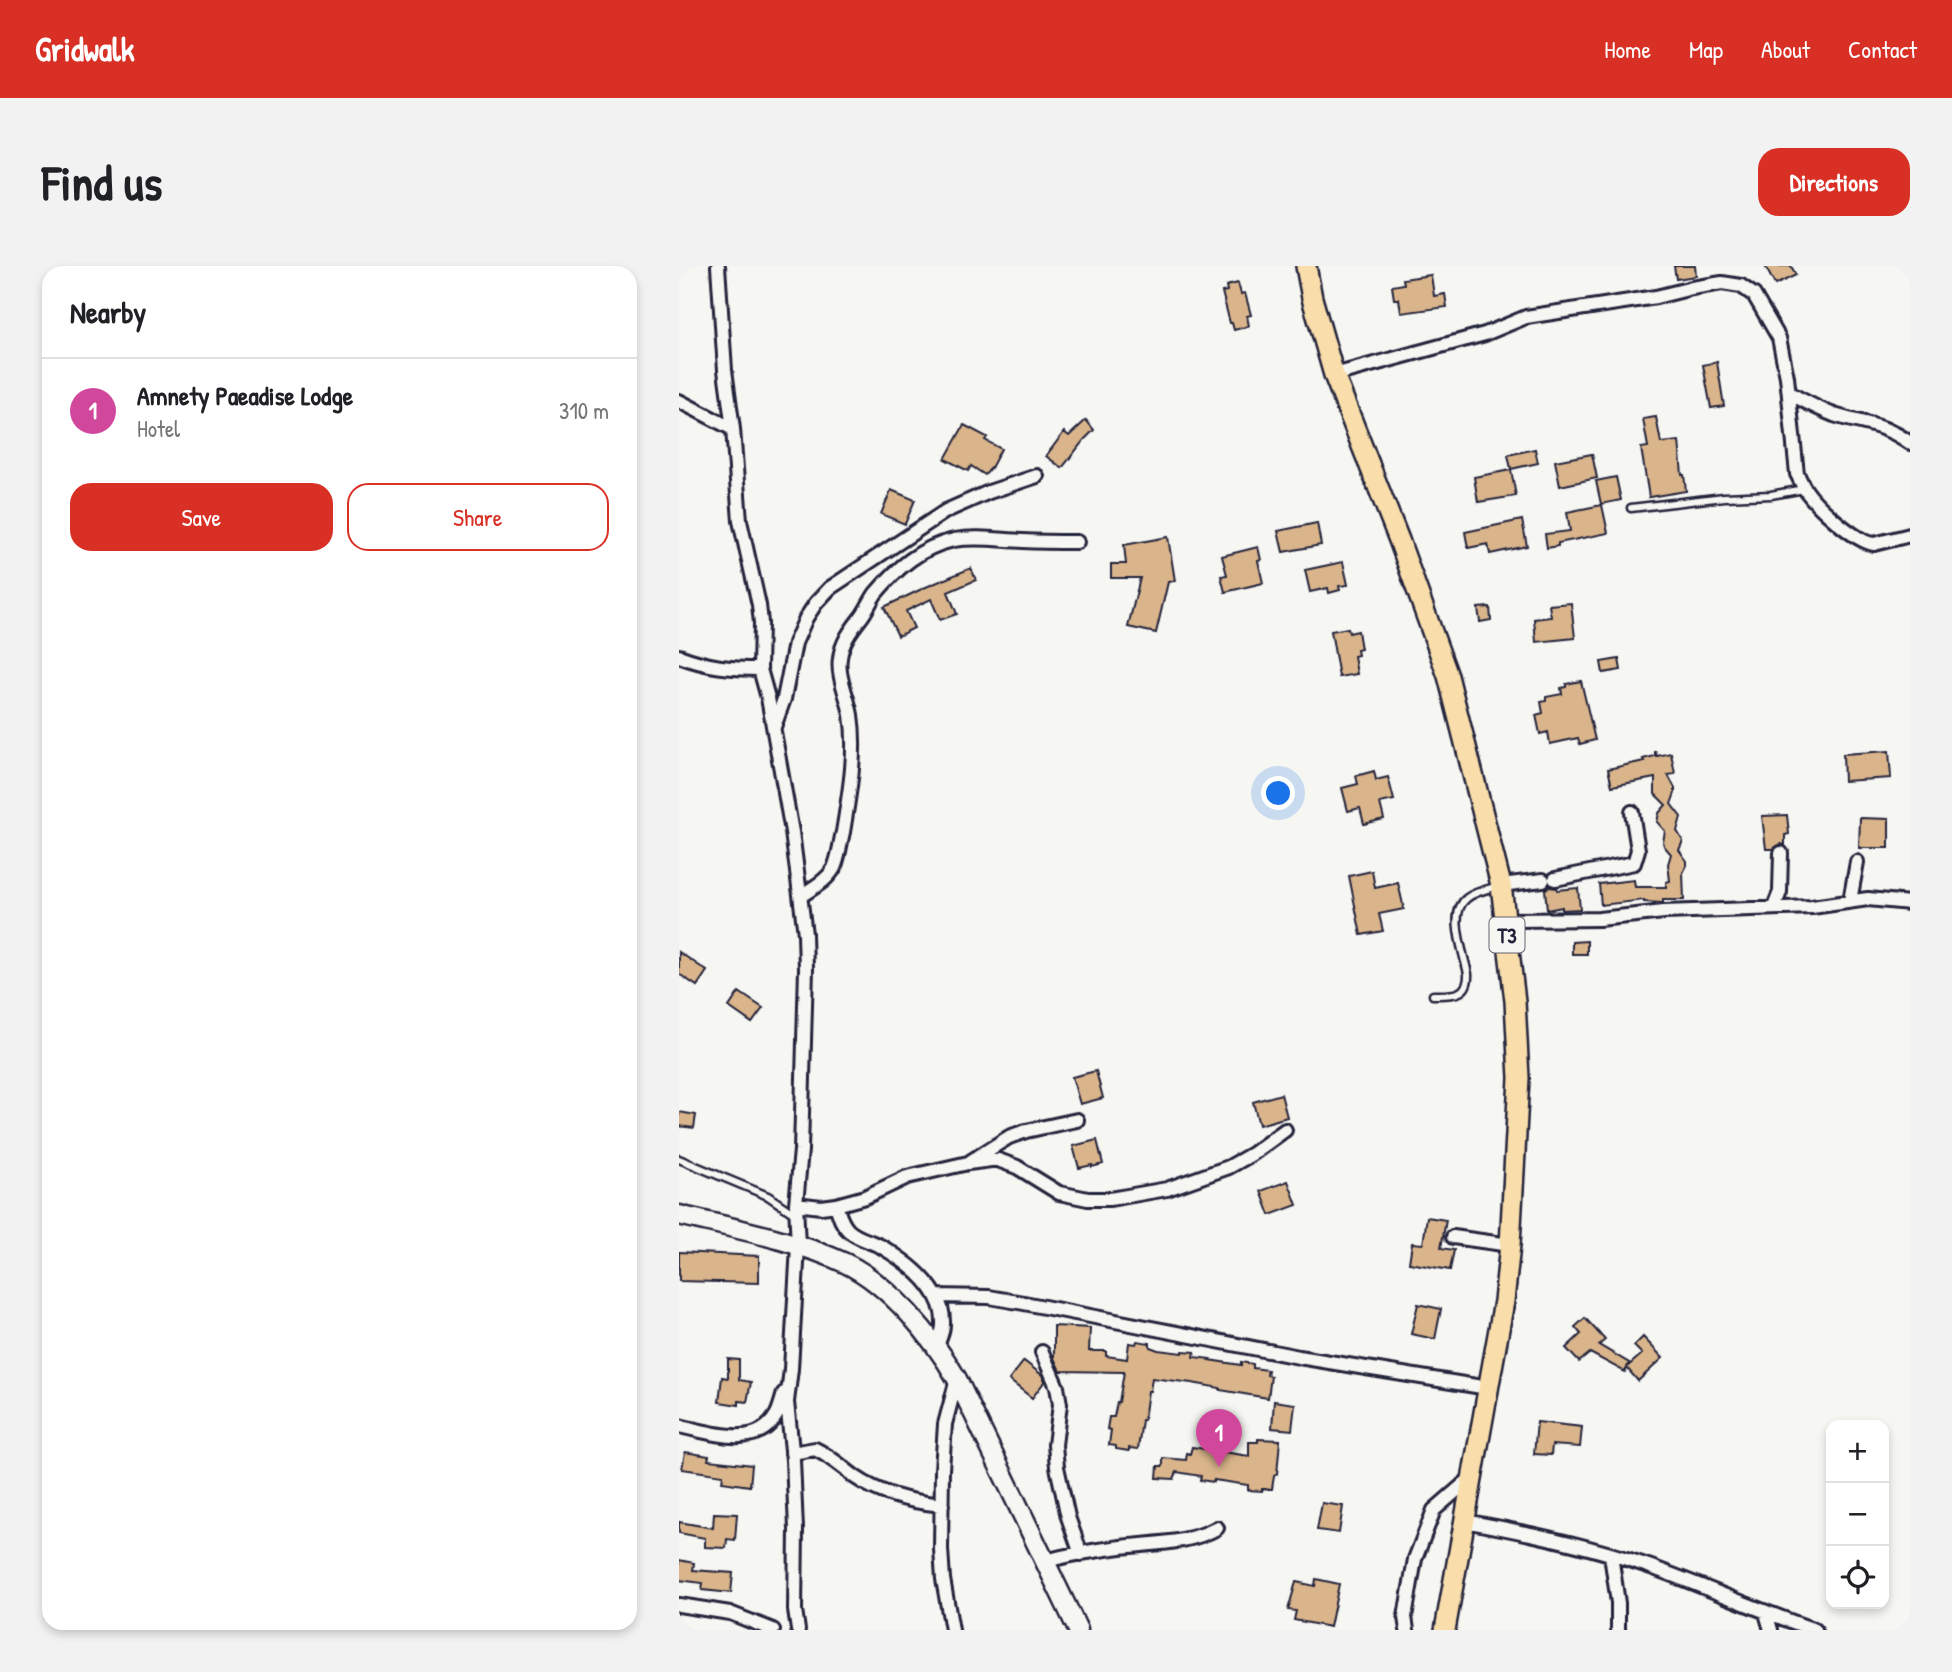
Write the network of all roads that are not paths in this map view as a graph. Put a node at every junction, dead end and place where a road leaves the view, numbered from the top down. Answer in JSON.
{"nodes":[{"id":1,"x":719,"y":266,"type":"edge"},
{"id":2,"x":1306,"y":266,"type":"edge"},
{"id":3,"x":1334,"y":375,"type":"junction"},
{"id":4,"x":1789,"y":393,"type":"junction"},
{"id":5,"x":679,"y":401,"type":"edge"},
{"id":6,"x":733,"y":429,"type":"junction"},
{"id":7,"x":1910,"y":443,"type":"edge"},
{"id":8,"x":1037,"y":476,"type":"dead end"},
{"id":9,"x":1804,"y":489,"type":"junction"},
{"id":10,"x":1631,"y":508,"type":"dead end"},
{"id":11,"x":1910,"y":535,"type":"edge"},
{"id":12,"x":1077,"y":542,"type":"dead end"},
{"id":13,"x":679,"y":656,"type":"edge"},
{"id":14,"x":760,"y":668,"type":"junction"},
{"id":15,"x":773,"y":730,"type":"junction"},
{"id":16,"x":1632,"y":812,"type":"dead end"},
{"id":17,"x":1781,"y":853,"type":"dead end"},
{"id":18,"x":1857,"y":862,"type":"dead end"},
{"id":19,"x":1501,"y":885,"type":"junction"},
{"id":20,"x":801,"y":896,"type":"junction"},
{"id":21,"x":1850,"y":901,"type":"junction"},
{"id":22,"x":1910,"y":903,"type":"edge"},
{"id":23,"x":1775,"y":907,"type":"junction"},
{"id":24,"x":1505,"y":920,"type":"junction"},
{"id":25,"x":1433,"y":995,"type":"dead end"},
{"id":26,"x":1077,"y":1121,"type":"dead end"},
{"id":27,"x":1285,"y":1130,"type":"dead end"},
{"id":28,"x":679,"y":1159,"type":"edge"},
{"id":29,"x":968,"y":1163,"type":"junction"},
{"id":30,"x":837,"y":1205,"type":"junction"},
{"id":31,"x":796,"y":1210,"type":"junction"},
{"id":32,"x":679,"y":1215,"type":"edge"},
{"id":33,"x":1453,"y":1237,"type":"dead end"},
{"id":34,"x":1510,"y":1245,"type":"junction"},
{"id":35,"x":798,"y":1246,"type":"junction"},
{"id":36,"x":936,"y":1296,"type":"junction"},
{"id":37,"x":937,"y":1346,"type":"junction"},
{"id":38,"x":1042,"y":1352,"type":"dead end"},
{"id":39,"x":791,"y":1369,"type":"junction"},
{"id":40,"x":957,"y":1379,"type":"junction"},
{"id":41,"x":1488,"y":1388,"type":"junction"},
{"id":42,"x":679,"y":1426,"type":"edge"},
{"id":43,"x":792,"y":1453,"type":"junction"},
{"id":44,"x":1472,"y":1477,"type":"junction"},
{"id":45,"x":942,"y":1505,"type":"junction"},
{"id":46,"x":1464,"y":1521,"type":"junction"},
{"id":47,"x":1217,"y":1528,"type":"dead end"},
{"id":48,"x":1081,"y":1554,"type":"junction"},
{"id":49,"x":1611,"y":1555,"type":"junction"},
{"id":50,"x":1045,"y":1561,"type":"junction"},
{"id":51,"x":679,"y":1605,"type":"edge"},
{"id":52,"x":1766,"y":1613,"type":"junction"},
{"id":53,"x":773,"y":1630,"type":"edge"},
{"id":54,"x":798,"y":1630,"type":"edge"},
{"id":55,"x":952,"y":1630,"type":"edge"},
{"id":56,"x":1078,"y":1630,"type":"edge"},
{"id":57,"x":1406,"y":1630,"type":"edge"},
{"id":58,"x":1445,"y":1630,"type":"edge"},
{"id":59,"x":1618,"y":1630,"type":"edge"},
{"id":60,"x":1771,"y":1630,"type":"edge"},
{"id":61,"x":1815,"y":1630,"type":"edge"}],
"edges":[{"from":1,"to":6,"type":"street"},
{"from":2,"to":3,"type":"highway","number":"T3"},
{"from":3,"to":4,"type":"street"},
{"from":3,"to":19,"type":"highway","number":"T3"},
{"from":4,"to":7,"type":"street"},
{"from":4,"to":9,"type":"street"},
{"from":5,"to":6,"type":"street"},
{"from":6,"to":14,"type":"street"},
{"from":8,"to":15,"type":"street"},
{"from":9,"to":10,"type":"lane"},
{"from":9,"to":11,"type":"street"},
{"from":12,"to":20,"type":"street"},
{"from":13,"to":14,"type":"street"},
{"from":14,"to":15,"type":"street"},
{"from":15,"to":20,"type":"street"},
{"from":16,"to":19,"type":"street"},
{"from":17,"to":23,"type":"street"},
{"from":18,"to":21,"type":"street"},
{"from":19,"to":24,"type":"highway","number":"T3"},
{"from":19,"to":25,"type":"lane"},
{"from":20,"to":31,"type":"street"},
{"from":21,"to":22,"type":"street"},
{"from":21,"to":23,"type":"street"},
{"from":23,"to":24,"type":"street"},
{"from":24,"to":34,"type":"highway","number":"T3"},
{"from":26,"to":29,"type":"street"},
{"from":27,"to":29,"type":"street"},
{"from":28,"to":31,"type":"lane"},
{"from":29,"to":30,"type":"street"},
{"from":30,"to":31,"type":"street"},
{"from":30,"to":36,"type":"street"},
{"from":31,"to":35,"type":"street"},
{"from":32,"to":35,"type":"main road"},
{"from":33,"to":34,"type":"street"},
{"from":34,"to":41,"type":"highway","number":"T3"},
{"from":35,"to":37,"type":"main road"},
{"from":35,"to":39,"type":"street"},
{"from":36,"to":37,"type":"street"},
{"from":36,"to":41,"type":"street"},
{"from":37,"to":40,"type":"main road"},
{"from":38,"to":48,"type":"street"},
{"from":39,"to":42,"type":"street"},
{"from":39,"to":43,"type":"street"},
{"from":40,"to":45,"type":"street"},
{"from":40,"to":50,"type":"main road"},
{"from":41,"to":44,"type":"highway","number":"T3"},
{"from":43,"to":45,"type":"street"},
{"from":43,"to":54,"type":"street"},
{"from":44,"to":46,"type":"highway","number":"T3"},
{"from":44,"to":57,"type":"street"},
{"from":45,"to":55,"type":"street"},
{"from":46,"to":49,"type":"street"},
{"from":46,"to":58,"type":"highway","number":"T3"},
{"from":47,"to":48,"type":"street"},
{"from":48,"to":50,"type":"street"},
{"from":49,"to":52,"type":"street"},
{"from":49,"to":59,"type":"street"},
{"from":50,"to":56,"type":"main road"},
{"from":51,"to":53,"type":"street"},
{"from":52,"to":60,"type":"street"},
{"from":52,"to":61,"type":"street"}]}
